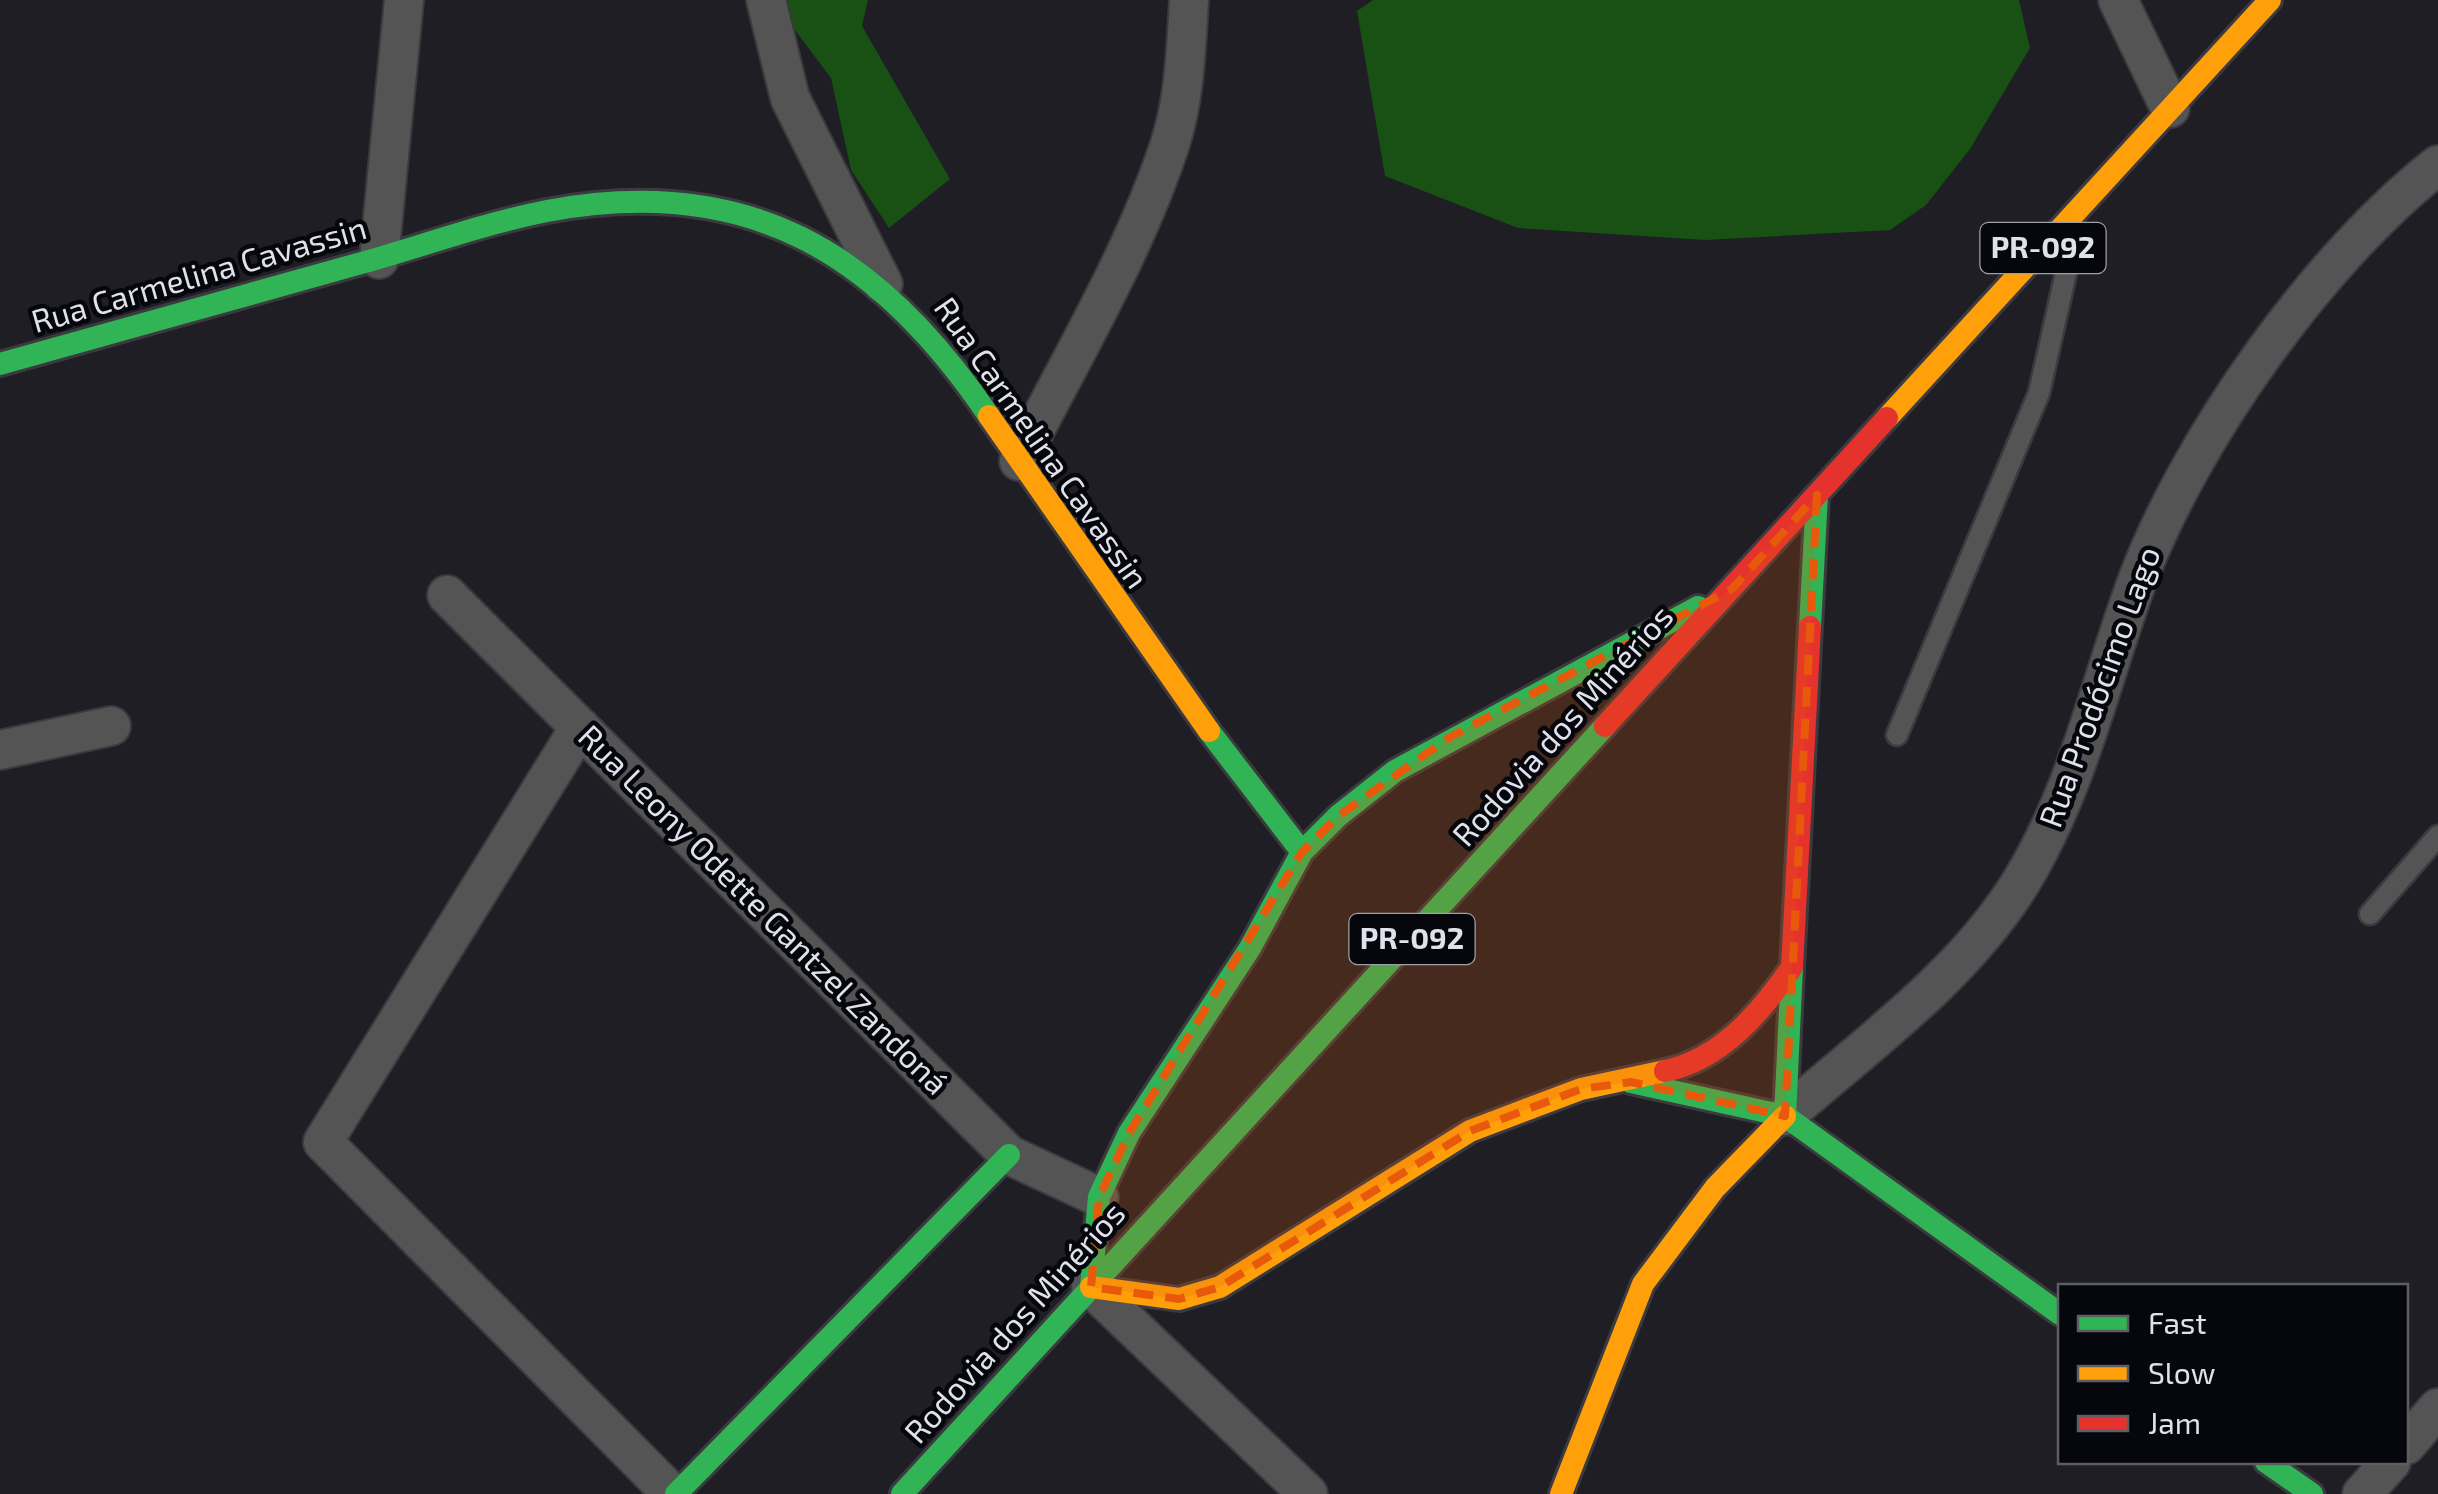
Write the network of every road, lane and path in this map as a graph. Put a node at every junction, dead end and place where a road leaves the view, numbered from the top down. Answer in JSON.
{"nodes":[{"id":1,"x":404,"y":0,"type":"edge"},
{"id":2,"x":766,"y":0,"type":"edge"},
{"id":3,"x":1189,"y":0,"type":"edge"},
{"id":4,"x":2118,"y":0,"type":"edge"},
{"id":5,"x":2270,"y":0,"type":"edge"},
{"id":6,"x":2170,"y":108,"type":"junction"},
{"id":7,"x":2438,"y":165,"type":"edge"},
{"id":8,"x":2082,"y":206,"type":"junction"},
{"id":9,"x":379,"y":260,"type":"junction"},
{"id":10,"x":884,"y":286,"type":"junction"},
{"id":11,"x":0,"y":364,"type":"edge"},
{"id":12,"x":1019,"y":461,"type":"junction"},
{"id":13,"x":1817,"y":496,"type":"junction"},
{"id":14,"x":1732,"y":589,"type":"junction"},
{"id":15,"x":448,"y":596,"type":"dead end"},
{"id":16,"x":112,"y":726,"type":"dead end"},
{"id":17,"x":580,"y":727,"type":"junction"},
{"id":18,"x":1897,"y":734,"type":"dead end"},
{"id":19,"x":0,"y":750,"type":"edge"},
{"id":20,"x":2438,"y":836,"type":"edge"},
{"id":21,"x":1302,"y":852,"type":"junction"},
{"id":22,"x":2370,"y":914,"type":"dead end"},
{"id":23,"x":1792,"y":967,"type":"junction"},
{"id":24,"x":1631,"y":1082,"type":"junction"},
{"id":25,"x":1785,"y":1116,"type":"junction"},
{"id":26,"x":1009,"y":1155,"type":"junction"},
{"id":27,"x":1099,"y":1196,"type":"junction"},
{"id":28,"x":1090,"y":1287,"type":"junction"},
{"id":29,"x":2058,"y":1313,"type":"edge"},
{"id":30,"x":2438,"y":1408,"type":"edge"},
{"id":31,"x":2408,"y":1443,"type":"edge"},
{"id":32,"x":2269,"y":1464,"type":"edge"},
{"id":33,"x":2389,"y":1464,"type":"edge"},
{"id":34,"x":674,"y":1494,"type":"edge"},
{"id":35,"x":902,"y":1494,"type":"edge"},
{"id":36,"x":1308,"y":1494,"type":"edge"},
{"id":37,"x":1560,"y":1494,"type":"edge"},
{"id":38,"x":2312,"y":1494,"type":"edge"},
{"id":39,"x":2362,"y":1494,"type":"edge"}],
"edges":[{"from":1,"to":9,"type":"street"},
{"from":2,"to":10,"type":"street"},
{"from":3,"to":12,"type":"street"},
{"from":4,"to":6,"type":"street"},
{"from":5,"to":6,"type":"main road","name":"Rodovia dos Minérios","number":"PR-092"},
{"from":6,"to":8,"type":"main road","name":"Rodovia dos Minérios","number":"PR-092"},
{"from":7,"to":25,"type":"street","name":"Rua Prodócimo Lago"},
{"from":8,"to":13,"type":"main road","name":"Rodovia dos Minérios","number":"PR-092"},
{"from":8,"to":18,"type":"lane"},
{"from":9,"to":10,"type":"main road","name":"Rua Carmelina Cavassin"},
{"from":9,"to":11,"type":"main road","name":"Rua Carmelina Cavassin"},
{"from":10,"to":12,"type":"main road","name":"Rua Carmelina Cavassin"},
{"from":12,"to":21,"type":"main road","name":"Rua Carmelina Cavassin"},
{"from":13,"to":14,"type":"main road","name":"Rodovia dos Minérios","number":"PR-092"},
{"from":13,"to":23,"type":"main road"},
{"from":14,"to":21,"type":"main road"},
{"from":14,"to":28,"type":"main road","name":"Rodovia dos Minérios","number":"PR-092"},
{"from":15,"to":17,"type":"street","name":"Rua Leony Odette Gantzel Zandoná"},
{"from":16,"to":19,"type":"street"},
{"from":17,"to":26,"type":"street","name":"Rua Leony Odette Gantzel Zandoná"},
{"from":17,"to":34,"type":"street"},
{"from":20,"to":22,"type":"lane"},
{"from":21,"to":27,"type":"main road"},
{"from":23,"to":24,"type":"main road"},
{"from":23,"to":25,"type":"main road"},
{"from":24,"to":25,"type":"main road"},
{"from":24,"to":28,"type":"main road"},
{"from":25,"to":29,"type":"main road"},
{"from":25,"to":37,"type":"main road","name":"Rua Prodócimo Lago"},
{"from":26,"to":27,"type":"street","name":"Rua Leony Odette Gantzel Zandoná"},
{"from":26,"to":34,"type":"main road"},
{"from":27,"to":28,"type":"main road"},
{"from":28,"to":35,"type":"main road","name":"Rodovia dos Minérios","number":"PR-092"},
{"from":28,"to":36,"type":"street"},
{"from":30,"to":31,"type":"street"},
{"from":32,"to":38,"type":"main road"},
{"from":33,"to":39,"type":"street"}]}
